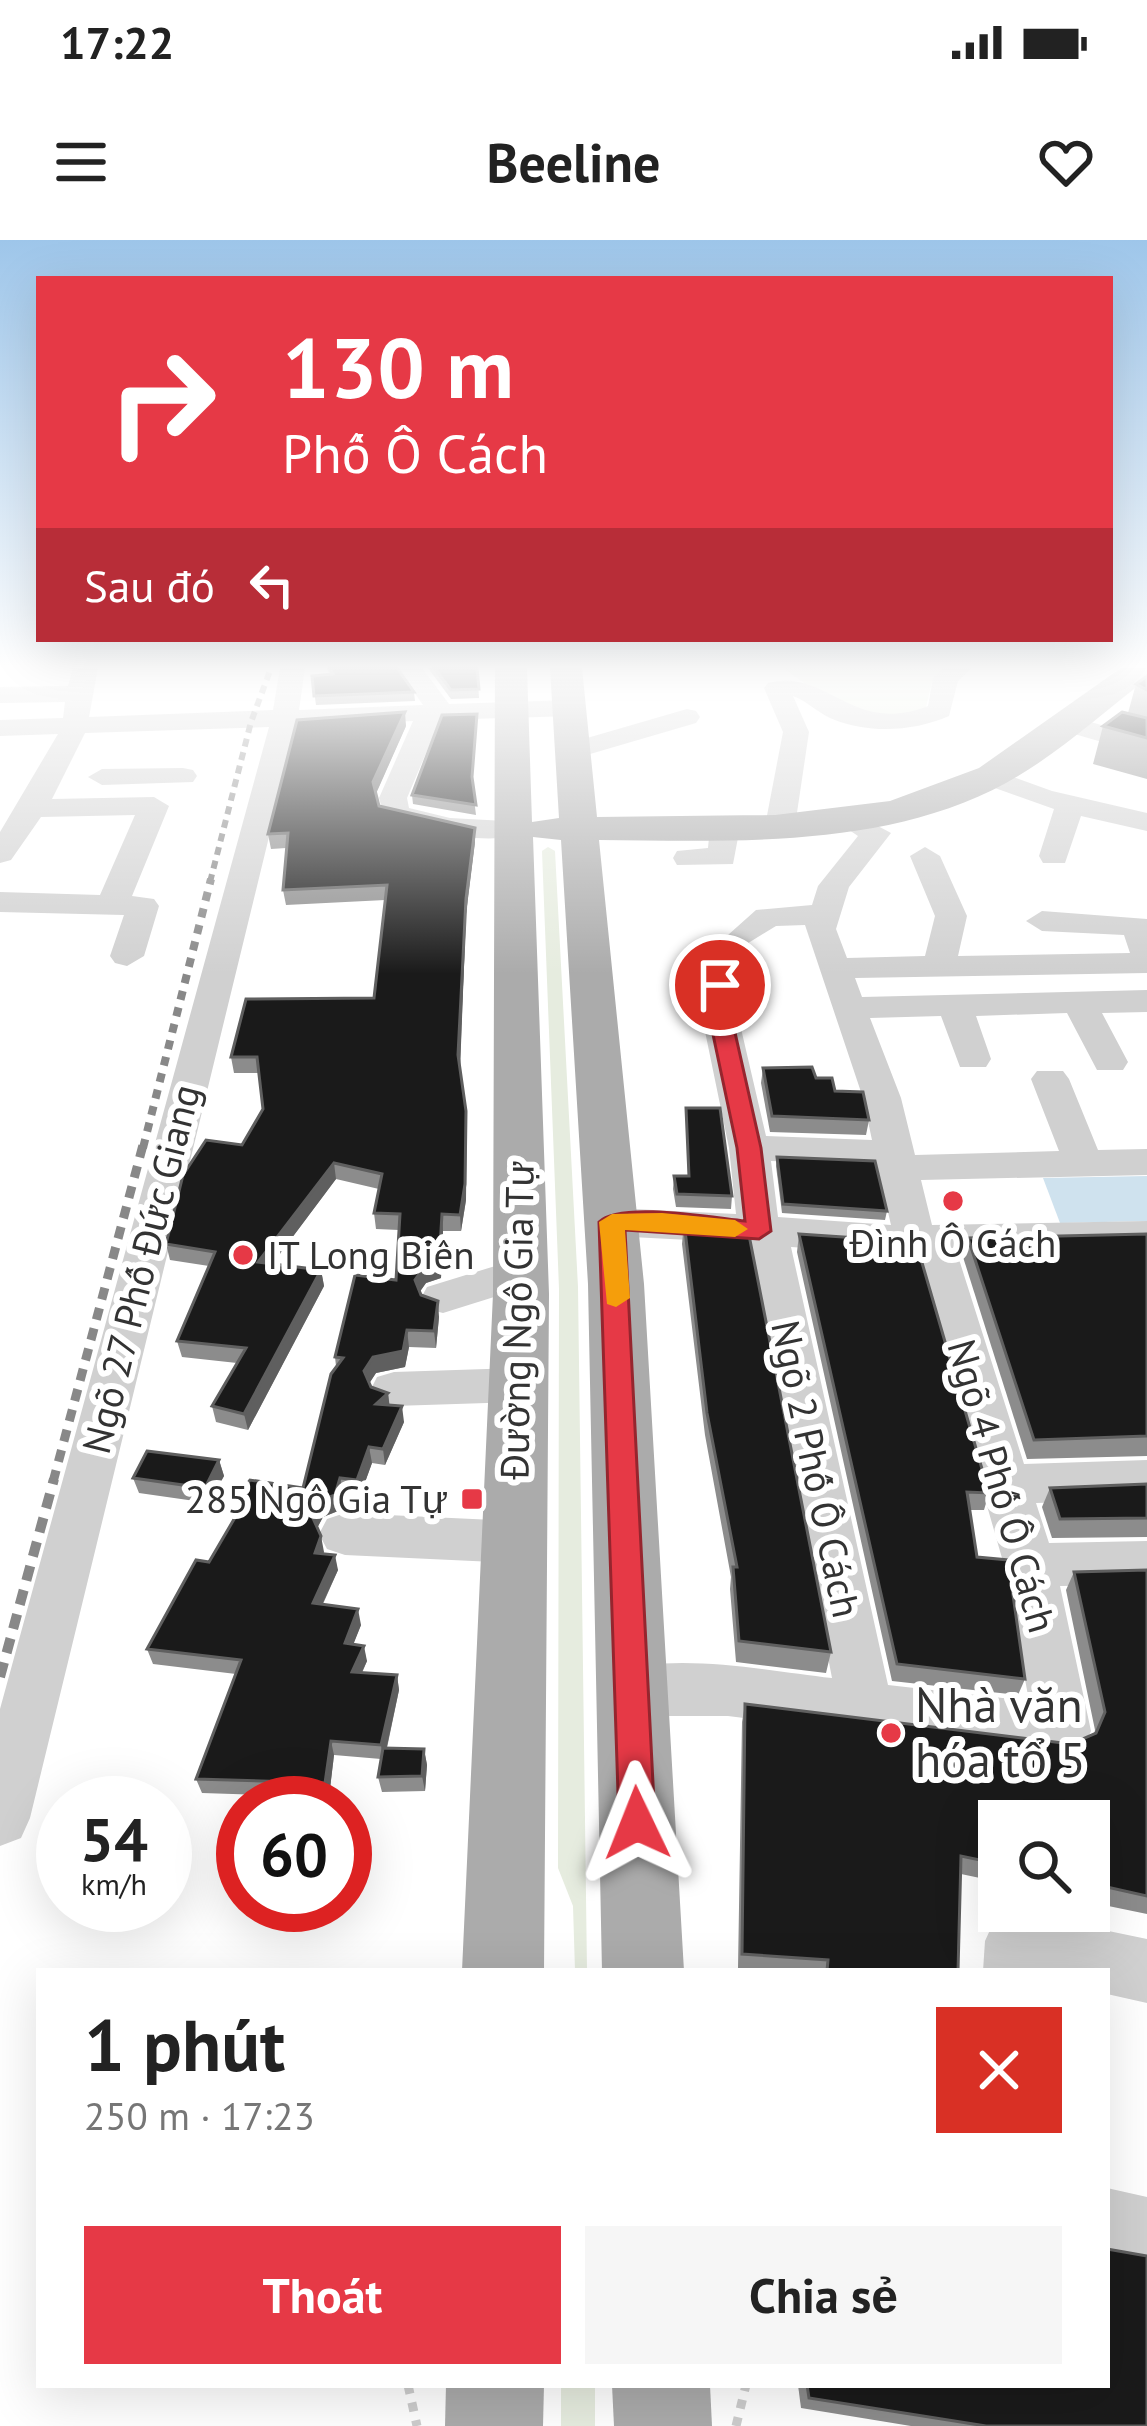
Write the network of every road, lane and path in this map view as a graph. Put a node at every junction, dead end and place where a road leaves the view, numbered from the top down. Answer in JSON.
{"nodes":[{"id":1,"x":55,"y":770,"type":"edge"},
{"id":2,"x":271,"y":770,"type":"edge"},
{"id":3,"x":407,"y":770,"type":"edge"},
{"id":4,"x":514,"y":770,"type":"edge"},
{"id":5,"x":575,"y":770,"type":"edge"},
{"id":6,"x":790,"y":770,"type":"edge"},
{"id":7,"x":1001,"y":770,"type":"edge"},
{"id":8,"x":183,"y":776,"type":"dead end"},
{"id":9,"x":991,"y":777,"type":"junction"},
{"id":10,"x":51,"y":778,"type":"junction"},
{"id":11,"x":1070,"y":805,"type":"junction"},
{"id":12,"x":31,"y":808,"type":"junction"},
{"id":13,"x":848,"y":819,"type":"junction"},
{"id":14,"x":1147,"y":823,"type":"edge"},
{"id":15,"x":780,"y":826,"type":"junction"},
{"id":16,"x":515,"y":829,"type":"junction"},
{"id":17,"x":580,"y":829,"type":"junction"},
{"id":18,"x":3,"y":845,"type":"edge"},
{"id":19,"x":723,"y":851,"type":"junction"},
{"id":20,"x":925,"y":856,"type":"dead end"},
{"id":21,"x":1054,"y":856,"type":"dead end"},
{"id":22,"x":688,"y":858,"type":"dead end"},
{"id":23,"x":0,"y":902,"type":"edge"},
{"id":24,"x":112,"y":905,"type":"junction"},
{"id":25,"x":822,"y":914,"type":"junction"},
{"id":26,"x":1042,"y":921,"type":"dead end"},
{"id":27,"x":746,"y":935,"type":"dead end"},
{"id":28,"x":1147,"y":953,"type":"edge"},
{"id":29,"x":127,"y":956,"type":"dead end"},
{"id":30,"x":1147,"y":963,"type":"edge"},
{"id":31,"x":939,"y":967,"type":"junction"},
{"id":32,"x":836,"y":968,"type":"junction"},
{"id":33,"x":720,"y":985,"type":"dead end"},
{"id":34,"x":1147,"y":1001,"type":"edge"},
{"id":35,"x":1079,"y":1003,"type":"junction"},
{"id":36,"x":955,"y":1006,"type":"junction"},
{"id":37,"x":848,"y":1008,"type":"junction"},
{"id":38,"x":974,"y":1059,"type":"dead end"},
{"id":39,"x":1110,"y":1062,"type":"dead end"},
{"id":40,"x":1050,"y":1079,"type":"dead end"},
{"id":41,"x":749,"y":1148,"type":"junction"},
{"id":42,"x":898,"y":1160,"type":"junction"},
{"id":43,"x":1147,"y":1162,"type":"edge"},
{"id":44,"x":1083,"y":1163,"type":"junction"},
{"id":45,"x":612,"y":1222,"type":"junction"},
{"id":46,"x":763,"y":1231,"type":"junction"},
{"id":47,"x":1147,"y":1235,"type":"edge"},
{"id":48,"x":923,"y":1241,"type":"junction"},
{"id":49,"x":521,"y":1273,"type":"junction"},
{"id":50,"x":442,"y":1298,"type":"edge"},
{"id":51,"x":519,"y":1384,"type":"junction"},
{"id":52,"x":394,"y":1389,"type":"dead end"},
{"id":53,"x":1147,"y":1480,"type":"edge"},
{"id":54,"x":1006,"y":1484,"type":"junction"},
{"id":55,"x":345,"y":1534,"type":"dead end"},
{"id":56,"x":514,"y":1542,"type":"junction"},
{"id":57,"x":1030,"y":1565,"type":"junction"},
{"id":58,"x":1145,"y":1569,"type":"edge"},
{"id":59,"x":632,"y":1691,"type":"junction"},
{"id":60,"x":865,"y":1706,"type":"junction"},
{"id":61,"x":0,"y":1818,"type":"edge"},
{"id":62,"x":503,"y":1968,"type":"edge"},
{"id":63,"x":643,"y":1968,"type":"edge"},
{"id":64,"x":1015,"y":1968,"type":"edge"},
{"id":65,"x":1147,"y":1971,"type":"edge"},
{"id":66,"x":1110,"y":2225,"type":"edge"},
{"id":67,"x":1147,"y":2233,"type":"edge"},
{"id":68,"x":409,"y":2388,"type":"edge"},
{"id":69,"x":495,"y":2388,"type":"edge"},
{"id":70,"x":661,"y":2388,"type":"edge"},
{"id":71,"x":745,"y":2388,"type":"edge"},
{"id":72,"x":417,"y":2426,"type":"edge"},
{"id":73,"x":494,"y":2426,"type":"edge"},
{"id":74,"x":663,"y":2426,"type":"edge"},
{"id":75,"x":736,"y":2426,"type":"edge"}],
"edges":[{"from":1,"to":10,"type":"street"},
{"from":2,"to":61,"type":"street","name":"Ngõ 27 Phố Đức Giang"},
{"from":3,"to":16,"type":"street"},
{"from":4,"to":16,"type":"main road","name":"Đường Ngô Gia Tự"},
{"from":5,"to":17,"type":"main road"},
{"from":6,"to":15,"type":"street"},
{"from":7,"to":9,"type":"main road"},
{"from":8,"to":10,"type":"street"},
{"from":9,"to":11,"type":"street"},
{"from":9,"to":13,"type":"main road"},
{"from":10,"to":12,"type":"street"},
{"from":11,"to":14,"type":"street"},
{"from":11,"to":21,"type":"street"},
{"from":12,"to":18,"type":"street"},
{"from":12,"to":24,"type":"street"},
{"from":13,"to":15,"type":"main road"},
{"from":13,"to":25,"type":"street"},
{"from":15,"to":19,"type":"main road"},
{"from":16,"to":17,"type":"main road"},
{"from":16,"to":49,"type":"main road","name":"Đường Ngô Gia Tự"},
{"from":17,"to":19,"type":"main road"},
{"from":17,"to":45,"type":"main road"},
{"from":19,"to":22,"type":"street"},
{"from":20,"to":31,"type":"street"},
{"from":23,"to":24,"type":"street"},
{"from":24,"to":29,"type":"street"},
{"from":25,"to":27,"type":"street"},
{"from":25,"to":32,"type":"street","name":"Ngõ 4 Phố Ô Cách"},
{"from":26,"to":28,"type":"street"},
{"from":30,"to":31,"type":"street"},
{"from":31,"to":32,"type":"street"},
{"from":32,"to":37,"type":"street","name":"Ngõ 4 Phố Ô Cách"},
{"from":33,"to":41,"type":"street","name":"Ngõ 2 Phố Ô Cách"},
{"from":34,"to":35,"type":"street"},
{"from":35,"to":36,"type":"street"},
{"from":35,"to":39,"type":"street"},
{"from":36,"to":37,"type":"street"},
{"from":36,"to":38,"type":"street"},
{"from":37,"to":42,"type":"street","name":"Ngõ 4 Phố Ô Cách"},
{"from":40,"to":44,"type":"street"},
{"from":41,"to":42,"type":"street"},
{"from":41,"to":46,"type":"street","name":"Ngõ 2 Phố Ô Cách"},
{"from":42,"to":44,"type":"street"},
{"from":42,"to":48,"type":"street","name":"Ngõ 4 Phố Ô Cách"},
{"from":43,"to":44,"type":"street"},
{"from":45,"to":46,"type":"street"},
{"from":45,"to":59,"type":"main road"},
{"from":46,"to":48,"type":"street"},
{"from":46,"to":60,"type":"street","name":"Ngõ 2 Phố Ô Cách"},
{"from":47,"to":48,"type":"street"},
{"from":48,"to":54,"type":"street","name":"Ngõ 4 Phố Ô Cách"},
{"from":49,"to":50,"type":"street"},
{"from":49,"to":51,"type":"main road","name":"Đường Ngô Gia Tự"},
{"from":51,"to":52,"type":"street"},
{"from":51,"to":56,"type":"main road","name":"Đường Ngô Gia Tự"},
{"from":53,"to":54,"type":"street"},
{"from":54,"to":57,"type":"street","name":"Ngõ 4 Phố Ô Cách"},
{"from":55,"to":56,"type":"street"},
{"from":56,"to":62,"type":"main road","name":"Đường Ngô Gia Tự"},
{"from":57,"to":58,"type":"street"},
{"from":57,"to":60,"type":"street","name":"Ngõ 4 Phố Ô Cách"},
{"from":59,"to":60,"type":"street","name":"Ngõ 4 Phố Ô Cách"},
{"from":59,"to":63,"type":"main road"},
{"from":64,"to":65,"type":"street"},
{"from":66,"to":67,"type":"street"},
{"from":68,"to":72,"type":"path"},
{"from":69,"to":73,"type":"main road"},
{"from":70,"to":74,"type":"main road"},
{"from":71,"to":75,"type":"path"}]}
